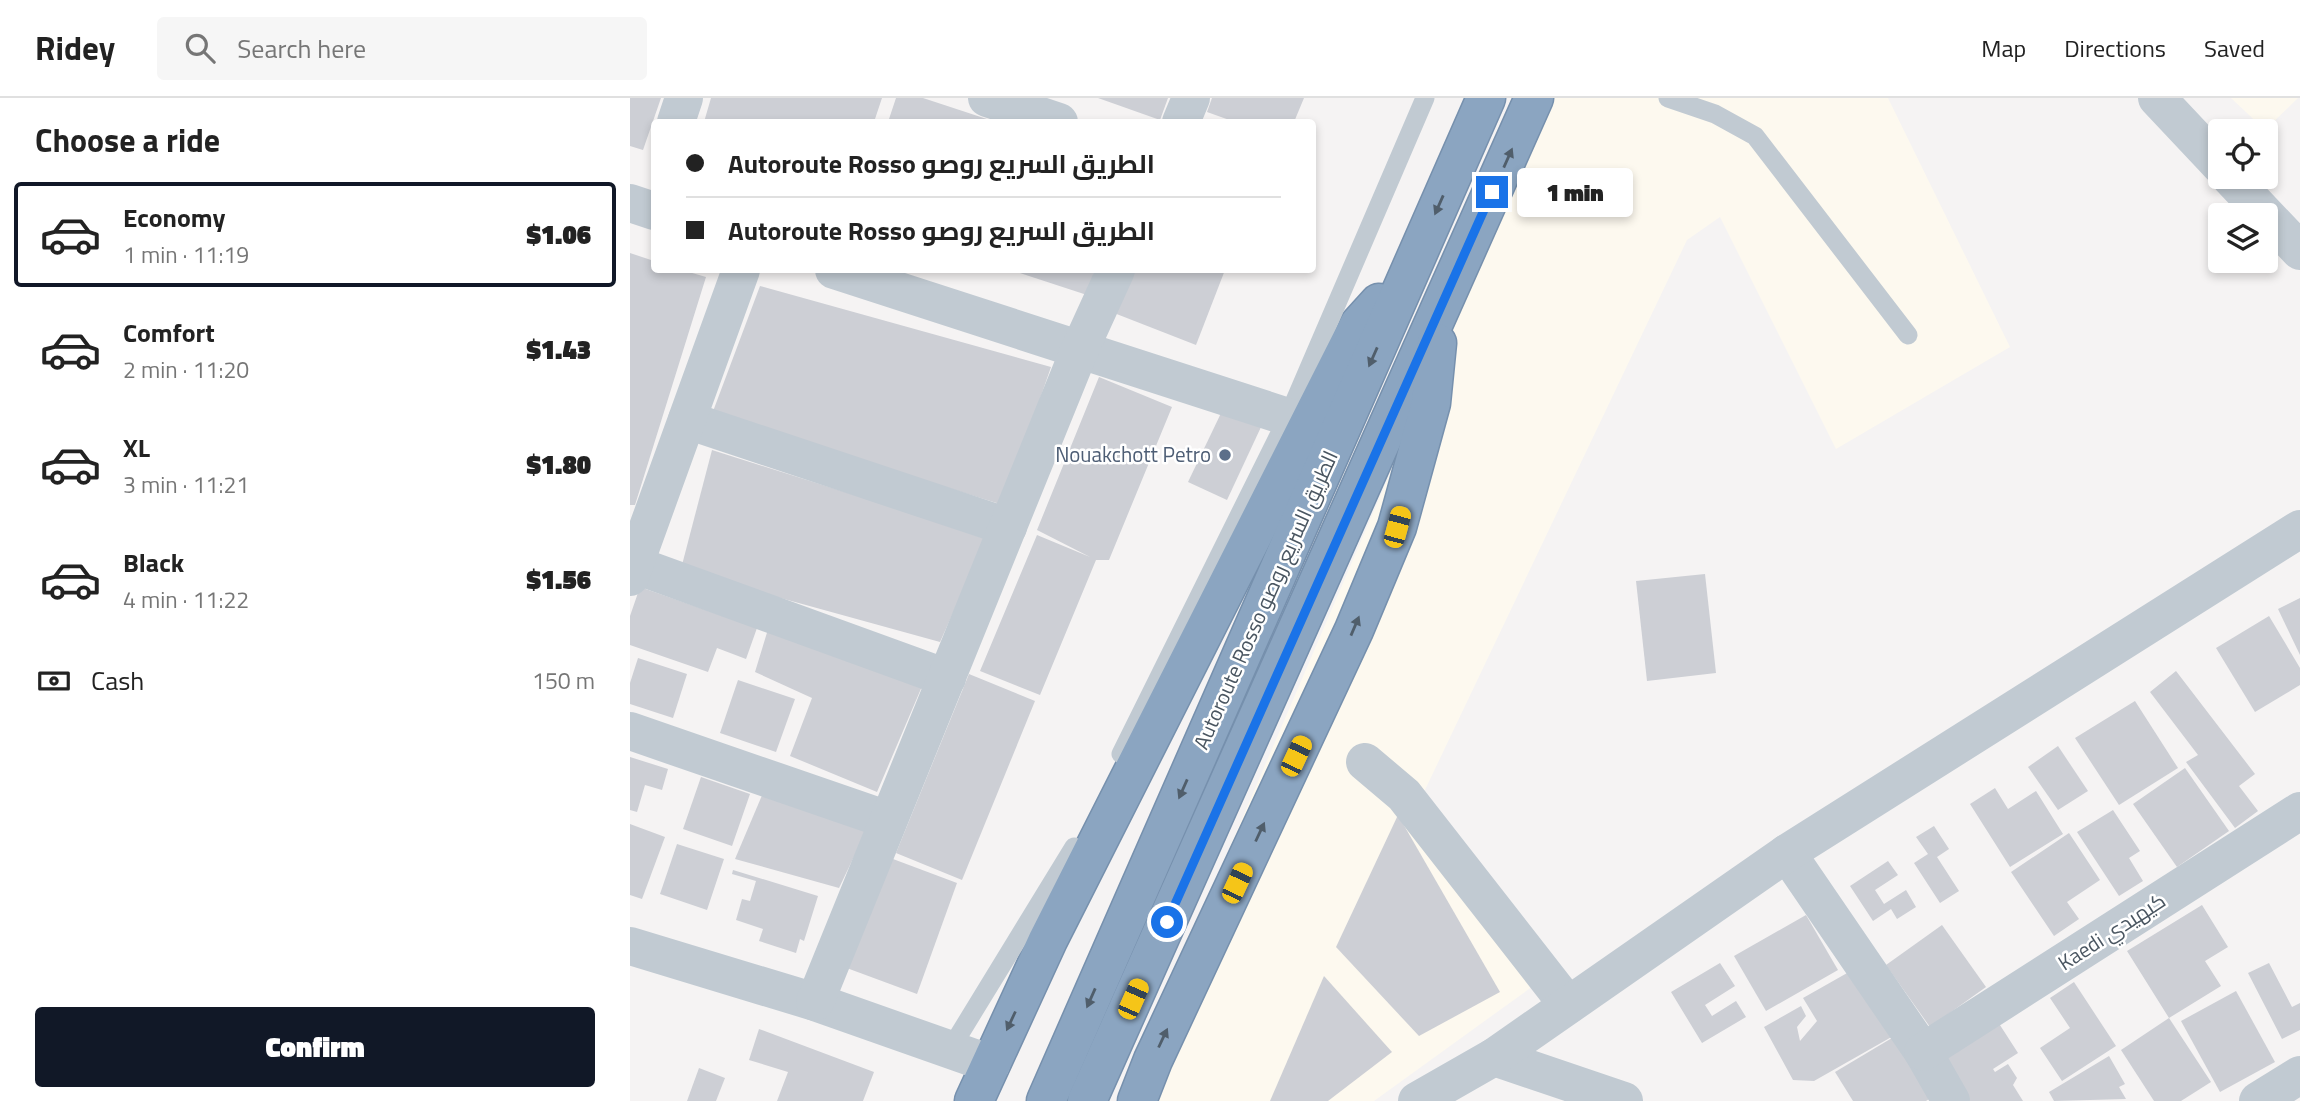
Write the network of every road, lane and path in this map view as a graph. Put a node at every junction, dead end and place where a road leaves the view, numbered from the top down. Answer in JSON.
{"nodes":[{"id":1,"x":684,"y":98,"type":"edge"},
{"id":2,"x":987,"y":98,"type":"edge"},
{"id":3,"x":1191,"y":98,"type":"edge"},
{"id":4,"x":1425,"y":98,"type":"edge"},
{"id":5,"x":1486,"y":98,"type":"edge"},
{"id":6,"x":1534,"y":98,"type":"edge"},
{"id":7,"x":1668,"y":98,"type":"edge"},
{"id":8,"x":2157,"y":98,"type":"edge"},
{"id":9,"x":677,"y":119,"type":"edge"},
{"id":10,"x":1050,"y":119,"type":"edge"},
{"id":11,"x":1182,"y":119,"type":"edge"},
{"id":12,"x":2208,"y":152,"type":"edge"},
{"id":13,"x":2241,"y":189,"type":"edge"},
{"id":14,"x":2300,"y":251,"type":"edge"},
{"id":15,"x":1410,"y":272,"type":"junction"},
{"id":16,"x":740,"y":273,"type":"edge"},
{"id":17,"x":843,"y":273,"type":"edge"},
{"id":18,"x":1115,"y":273,"type":"edge"},
{"id":19,"x":1441,"y":310,"type":"junction"},
{"id":20,"x":1908,"y":335,"type":"dead end"},
{"id":21,"x":1080,"y":349,"type":"junction"},
{"id":22,"x":1288,"y":417,"type":"junction"},
{"id":23,"x":687,"y":419,"type":"junction"},
{"id":24,"x":1008,"y":527,"type":"junction"},
{"id":25,"x":2300,"y":529,"type":"edge"},
{"id":26,"x":632,"y":568,"type":"edge"},
{"id":27,"x":947,"y":678,"type":"junction"},
{"id":28,"x":630,"y":731,"type":"edge"},
{"id":29,"x":1365,"y":762,"type":"dead end"},
{"id":30,"x":2300,"y":811,"type":"edge"},
{"id":31,"x":888,"y":820,"type":"junction"},
{"id":32,"x":1787,"y":853,"type":"junction"},
{"id":33,"x":630,"y":946,"type":"edge"},
{"id":34,"x":815,"y":1002,"type":"junction"},
{"id":35,"x":1568,"y":1005,"type":"junction"},
{"id":36,"x":951,"y":1048,"type":"junction"},
{"id":37,"x":1923,"y":1052,"type":"junction"},
{"id":38,"x":1494,"y":1057,"type":"junction"},
{"id":39,"x":991,"y":1065,"type":"junction"},
{"id":40,"x":974,"y":1101,"type":"edge"},
{"id":41,"x":1046,"y":1101,"type":"edge"},
{"id":42,"x":1087,"y":1101,"type":"edge"},
{"id":43,"x":1137,"y":1101,"type":"edge"},
{"id":44,"x":1418,"y":1101,"type":"edge"},
{"id":45,"x":1625,"y":1101,"type":"edge"},
{"id":46,"x":1951,"y":1101,"type":"edge"}],
"edges":[{"from":1,"to":9,"type":"street"},
{"from":2,"to":10,"type":"street"},
{"from":3,"to":11,"type":"street"},
{"from":4,"to":22,"type":"lane"},
{"from":5,"to":15,"type":"highway","name":"Autoroute Rosso الطريق السريع روصو","one_way":true},
{"from":19,"to":6,"type":"highway","name":"Autoroute Rosso الطريق السريع روصو","one_way":true},
{"from":7,"to":20,"type":"lane"},
{"from":8,"to":12,"type":"street"},
{"from":13,"to":14,"type":"street"},
{"from":15,"to":39,"type":"highway","one_way":true},
{"from":15,"to":41,"type":"highway","name":"Autoroute Rosso الطريق السريع روصو","one_way":true},
{"from":16,"to":23,"type":"street"},
{"from":17,"to":21,"type":"street"},
{"from":18,"to":21,"type":"street"},
{"from":19,"to":42,"type":"highway","name":"Autoroute Rosso الطريق السريع روصو"},
{"from":43,"to":19,"type":"highway","one_way":true},
{"from":21,"to":22,"type":"street"},
{"from":21,"to":24,"type":"street"},
{"from":22,"to":36,"type":"lane"},
{"from":23,"to":24,"type":"street"},
{"from":23,"to":26,"type":"street"},
{"from":24,"to":27,"type":"street"},
{"from":25,"to":32,"type":"street"},
{"from":26,"to":27,"type":"street"},
{"from":27,"to":31,"type":"street"},
{"from":28,"to":31,"type":"street"},
{"from":29,"to":35,"type":"street"},
{"from":30,"to":37,"type":"street","name":"Kaedi كيهيدي"},
{"from":31,"to":34,"type":"street"},
{"from":32,"to":35,"type":"street"},
{"from":32,"to":37,"type":"street"},
{"from":33,"to":34,"type":"street"},
{"from":34,"to":36,"type":"street"},
{"from":35,"to":38,"type":"street"},
{"from":36,"to":39,"type":"street"},
{"from":37,"to":46,"type":"street"},
{"from":38,"to":44,"type":"street"},
{"from":38,"to":45,"type":"street"},
{"from":39,"to":40,"type":"highway"}]}
